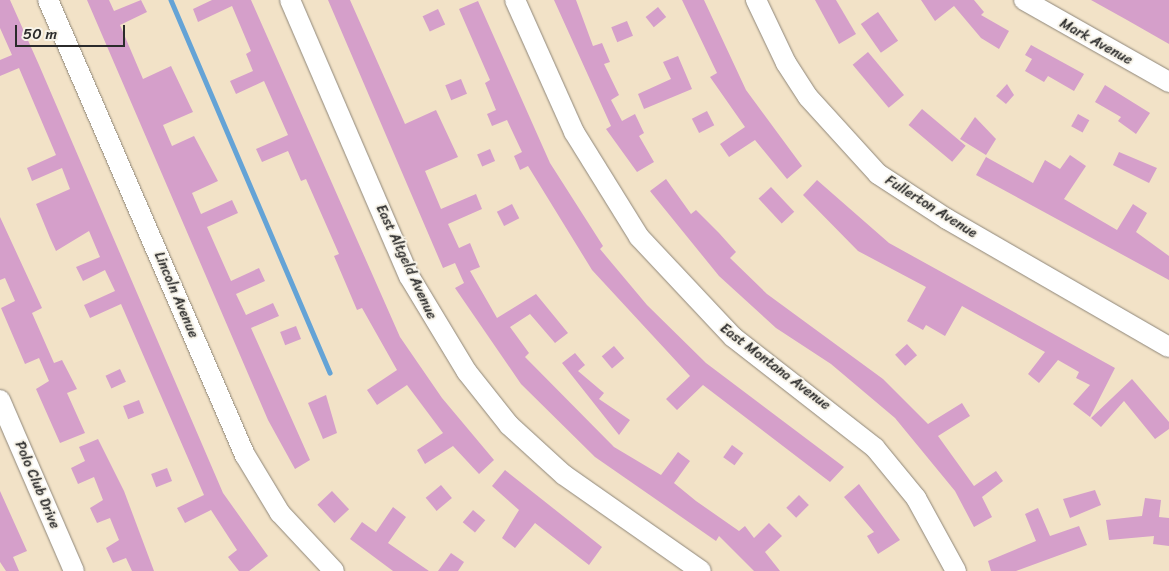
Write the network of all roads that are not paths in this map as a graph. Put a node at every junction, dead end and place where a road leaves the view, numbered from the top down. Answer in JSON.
{"nodes":[{"id":1,"x":48,"y":0,"type":"edge"},
{"id":2,"x":290,"y":0,"type":"edge"},
{"id":3,"x":516,"y":0,"type":"edge"},
{"id":4,"x":756,"y":0,"type":"edge"},
{"id":5,"x":1024,"y":0,"type":"edge"},
{"id":6,"x":1169,"y":82,"type":"edge"},
{"id":7,"x":1169,"y":347,"type":"edge"},
{"id":8,"x":0,"y":400,"type":"edge"},
{"id":9,"x":74,"y":571,"type":"edge"},
{"id":10,"x":334,"y":571,"type":"edge"},
{"id":11,"x":701,"y":571,"type":"edge"},
{"id":12,"x":956,"y":571,"type":"edge"}],
"edges":[{"from":1,"to":10,"type":"street","name":"Lincoln Avenue"},
{"from":2,"to":11,"type":"street","name":"East Altgeld Avenue"},
{"from":3,"to":12,"type":"street","name":"East Montana Avenue"},
{"from":4,"to":7,"type":"street","name":"Fullerton Avenue"},
{"from":5,"to":6,"type":"street","name":"Mark Avenue"},
{"from":8,"to":9,"type":"street","name":"Polo Club Drive"}]}
